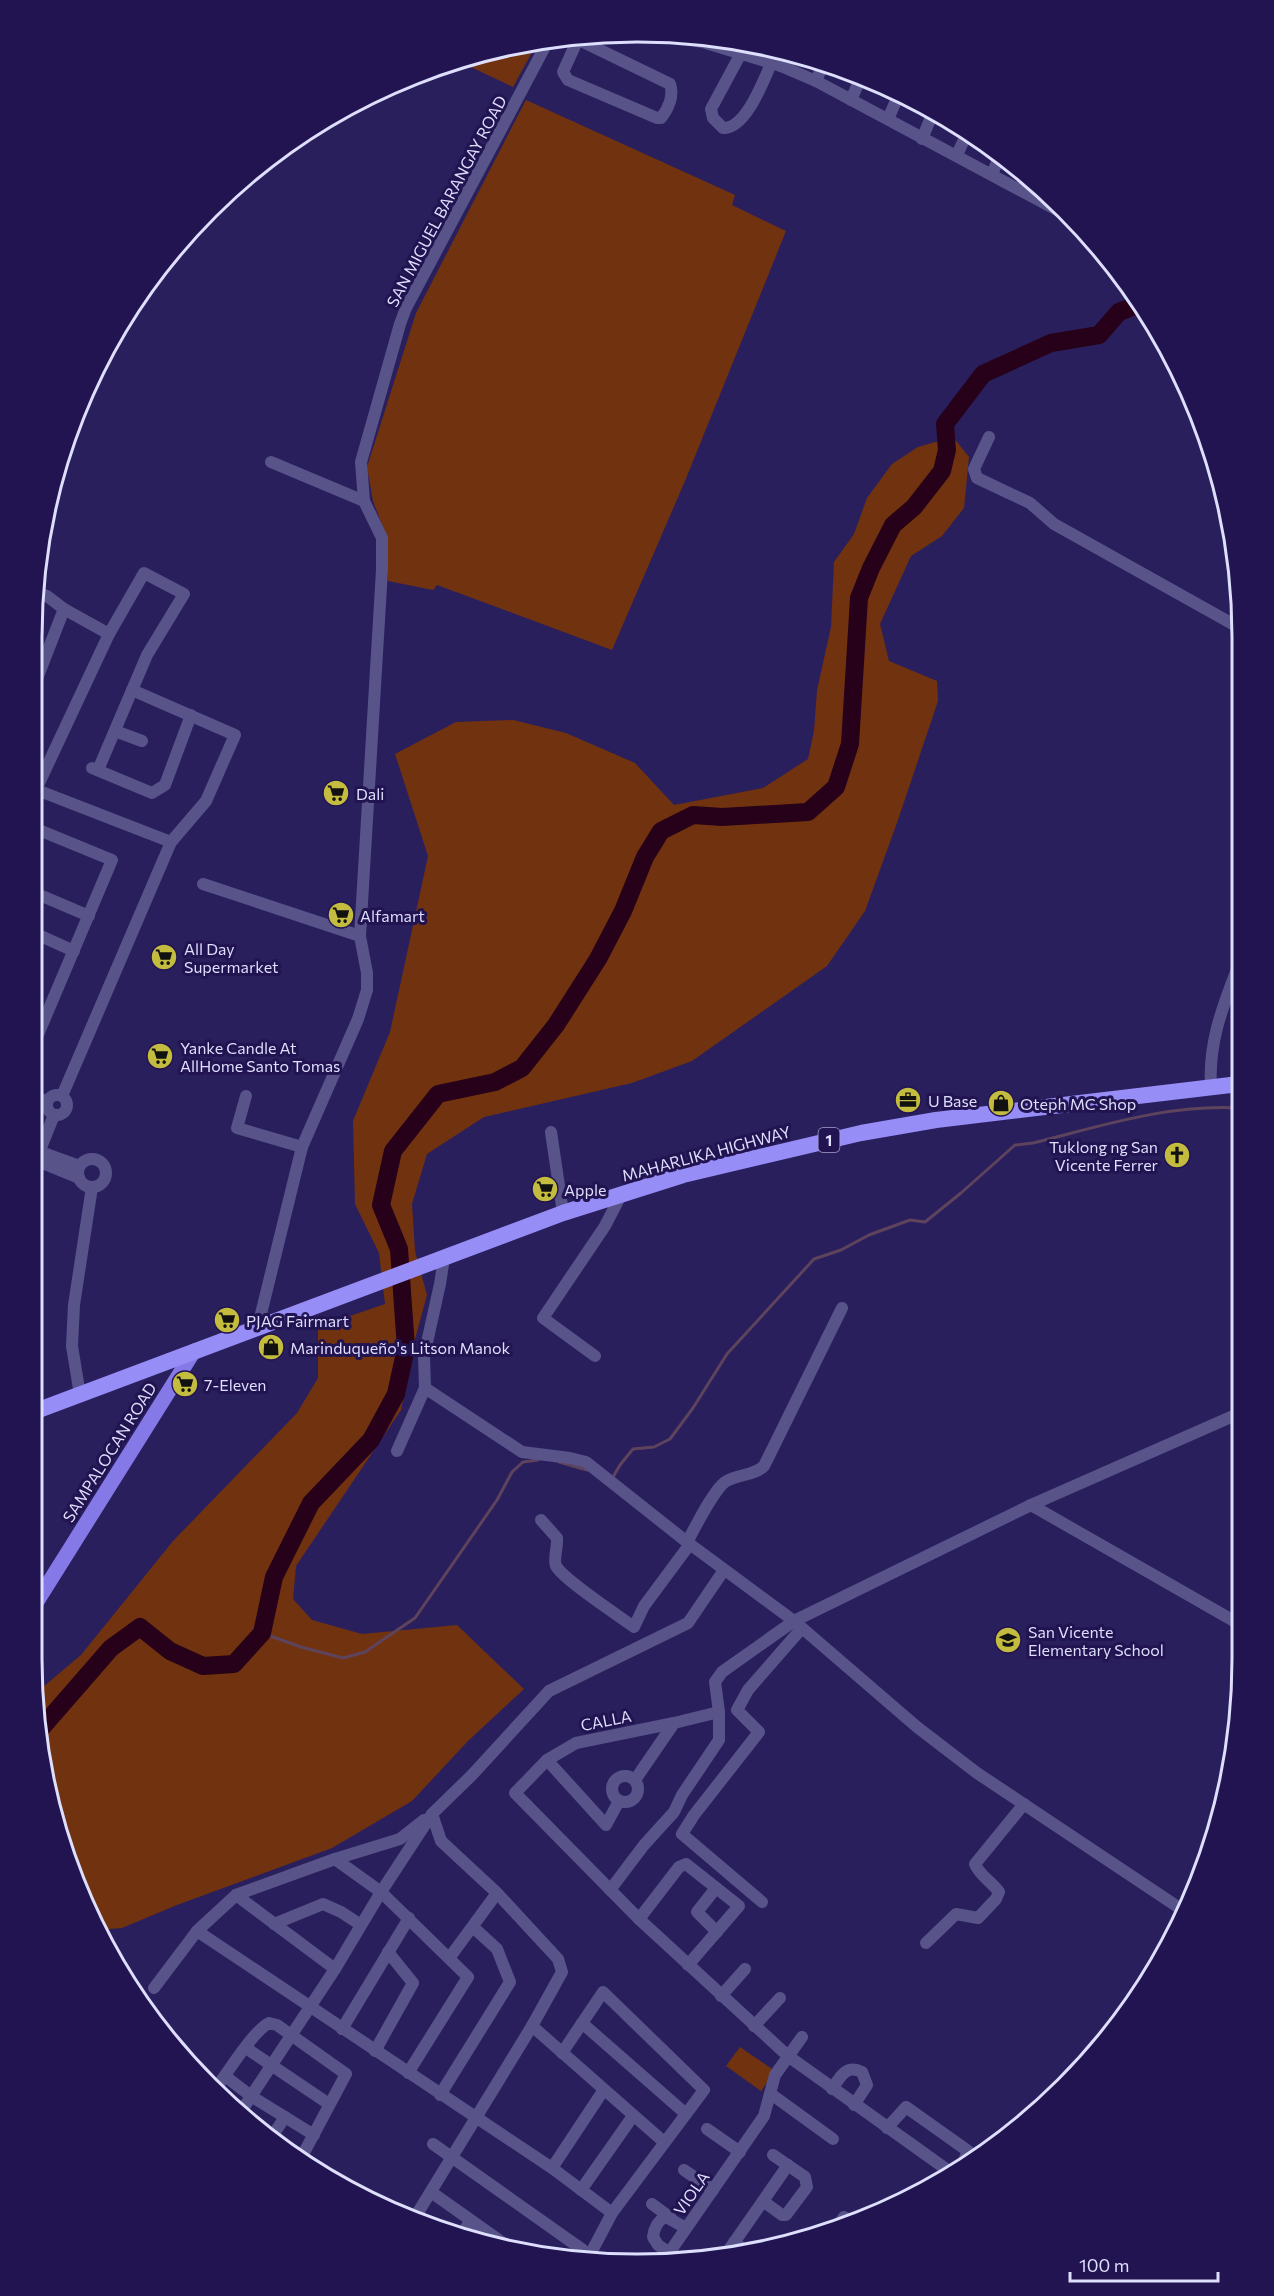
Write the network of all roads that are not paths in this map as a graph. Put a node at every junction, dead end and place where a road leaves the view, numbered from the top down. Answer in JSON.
{"nodes":[{"id":1,"x":588,"y":44,"type":"edge"},
{"id":2,"x":573,"y":46,"type":"edge"},
{"id":3,"x":544,"y":49,"type":"edge"},
{"id":4,"x":742,"y":51,"type":"edge"},
{"id":5,"x":750,"y":53,"type":"edge"},
{"id":6,"x":781,"y":60,"type":"edge"},
{"id":7,"x":776,"y":65,"type":"junction"},
{"id":8,"x":820,"y":71,"type":"edge"},
{"id":9,"x":816,"y":81,"type":"junction"},
{"id":10,"x":858,"y":84,"type":"edge"},
{"id":11,"x":851,"y":100,"type":"junction"},
{"id":12,"x":896,"y":101,"type":"edge"},
{"id":13,"x":888,"y":119,"type":"junction"},
{"id":14,"x":930,"y":119,"type":"edge"},
{"id":15,"x":922,"y":139,"type":"junction"},
{"id":16,"x":964,"y":140,"type":"edge"},
{"id":17,"x":957,"y":155,"type":"junction"},
{"id":18,"x":997,"y":163,"type":"edge"},
{"id":19,"x":992,"y":174,"type":"junction"},
{"id":20,"x":1025,"y":186,"type":"edge"},
{"id":21,"x":989,"y":437,"type":"dead end"},
{"id":22,"x":271,"y":462,"type":"dead end"},
{"id":23,"x":364,"y":501,"type":"junction"},
{"id":24,"x":43,"y":595,"type":"edge"},
{"id":25,"x":64,"y":609,"type":"junction"},
{"id":26,"x":1232,"y":623,"type":"edge"},
{"id":27,"x":109,"y":634,"type":"junction"},
{"id":28,"x":42,"y":666,"type":"edge"},
{"id":29,"x":132,"y":690,"type":"junction"},
{"id":30,"x":191,"y":715,"type":"junction"},
{"id":31,"x":115,"y":731,"type":"junction"},
{"id":32,"x":142,"y":741,"type":"dead end"},
{"id":33,"x":42,"y":766,"type":"edge"},
{"id":34,"x":42,"y":796,"type":"edge"},
{"id":35,"x":42,"y":831,"type":"edge"},
{"id":36,"x":171,"y":842,"type":"junction"},
{"id":37,"x":203,"y":884,"type":"dead end"},
{"id":38,"x":42,"y":896,"type":"edge"},
{"id":39,"x":89,"y":916,"type":"junction"},
{"id":40,"x":360,"y":936,"type":"junction"},
{"id":41,"x":42,"y":939,"type":"edge"},
{"id":42,"x":74,"y":951,"type":"junction"},
{"id":43,"x":1232,"y":982,"type":"edge"},
{"id":44,"x":42,"y":1014,"type":"edge"},
{"id":45,"x":1232,"y":1085,"type":"edge"},
{"id":46,"x":1211,"y":1088,"type":"junction"},
{"id":47,"x":62,"y":1096,"type":"junction"},
{"id":48,"x":246,"y":1096,"type":"dead end"},
{"id":49,"x":42,"y":1100,"type":"edge"},
{"id":50,"x":47,"y":1102,"type":"junction"},
{"id":51,"x":54,"y":1115,"type":"junction"},
{"id":52,"x":551,"y":1132,"type":"dead end"},
{"id":53,"x":42,"y":1142,"type":"edge"},
{"id":54,"x":302,"y":1147,"type":"junction"},
{"id":55,"x":42,"y":1157,"type":"edge"},
{"id":56,"x":79,"y":1172,"type":"junction"},
{"id":57,"x":92,"y":1187,"type":"junction"},
{"id":58,"x":621,"y":1195,"type":"junction"},
{"id":59,"x":563,"y":1213,"type":"junction"},
{"id":60,"x":439,"y":1260,"type":"junction"},
{"id":61,"x":842,"y":1308,"type":"dead end"},
{"id":62,"x":258,"y":1326,"type":"junction"},
{"id":63,"x":194,"y":1351,"type":"junction"},
{"id":64,"x":595,"y":1356,"type":"dead end"},
{"id":65,"x":425,"y":1388,"type":"junction"},
{"id":66,"x":80,"y":1395,"type":"junction"},
{"id":67,"x":42,"y":1409,"type":"edge"},
{"id":68,"x":1232,"y":1417,"type":"edge"},
{"id":69,"x":397,"y":1451,"type":"dead end"},
{"id":70,"x":1031,"y":1505,"type":"junction"},
{"id":71,"x":541,"y":1520,"type":"dead end"},
{"id":72,"x":688,"y":1543,"type":"junction"},
{"id":73,"x":724,"y":1570,"type":"junction"},
{"id":74,"x":42,"y":1594,"type":"edge"},
{"id":75,"x":1232,"y":1620,"type":"edge"},
{"id":76,"x":798,"y":1624,"type":"junction"},
{"id":77,"x":719,"y":1712,"type":"junction"},
{"id":78,"x":674,"y":1723,"type":"junction"},
{"id":79,"x":547,"y":1760,"type":"junction"},
{"id":80,"x":635,"y":1780,"type":"junction"},
{"id":81,"x":619,"y":1802,"type":"junction"},
{"id":82,"x":1024,"y":1804,"type":"junction"},
{"id":83,"x":432,"y":1814,"type":"junction"},
{"id":84,"x":335,"y":1859,"type":"junction"},
{"id":85,"x":716,"y":1888,"type":"junction"},
{"id":86,"x":610,"y":1890,"type":"junction"},
{"id":87,"x":381,"y":1892,"type":"junction"},
{"id":88,"x":497,"y":1893,"type":"junction"},
{"id":89,"x":236,"y":1895,"type":"junction"},
{"id":90,"x":762,"y":1902,"type":"dead end"},
{"id":91,"x":1178,"y":1907,"type":"edge"},
{"id":92,"x":409,"y":1918,"type":"junction"},
{"id":93,"x":639,"y":1919,"type":"junction"},
{"id":94,"x":274,"y":1924,"type":"junction"},
{"id":95,"x":361,"y":1925,"type":"junction"},
{"id":96,"x":472,"y":1927,"type":"junction"},
{"id":97,"x":197,"y":1931,"type":"junction"},
{"id":98,"x":717,"y":1932,"type":"junction"},
{"id":99,"x":926,"y":1943,"type":"dead end"},
{"id":100,"x":388,"y":1952,"type":"junction"},
{"id":101,"x":450,"y":1957,"type":"junction"},
{"id":102,"x":688,"y":1965,"type":"junction"},
{"id":103,"x":335,"y":1969,"type":"junction"},
{"id":104,"x":745,"y":1969,"type":"dead end"},
{"id":105,"x":154,"y":1988,"type":"dead end"},
{"id":106,"x":721,"y":1996,"type":"junction"},
{"id":107,"x":780,"y":1998,"type":"dead end"},
{"id":108,"x":310,"y":2007,"type":"junction"},
{"id":109,"x":582,"y":2023,"type":"junction"},
{"id":110,"x":532,"y":2026,"type":"junction"},
{"id":111,"x":754,"y":2026,"type":"junction"},
{"id":112,"x":342,"y":2029,"type":"junction"},
{"id":113,"x":290,"y":2035,"type":"junction"},
{"id":114,"x":802,"y":2037,"type":"dead end"},
{"id":115,"x":246,"y":2048,"type":"junction"},
{"id":116,"x":375,"y":2051,"type":"junction"},
{"id":117,"x":562,"y":2054,"type":"junction"},
{"id":118,"x":788,"y":2056,"type":"junction"},
{"id":119,"x":272,"y":2063,"type":"junction"},
{"id":120,"x":408,"y":2073,"type":"junction"},
{"id":121,"x":225,"y":2076,"type":"junction"},
{"id":122,"x":220,"y":2083,"type":"edge"},
{"id":123,"x":832,"y":2089,"type":"junction"},
{"id":124,"x":603,"y":2091,"type":"junction"},
{"id":125,"x":771,"y":2094,"type":"junction"},
{"id":126,"x":440,"y":2095,"type":"junction"},
{"id":127,"x":251,"y":2096,"type":"junction"},
{"id":128,"x":329,"y":2104,"type":"junction"},
{"id":129,"x":854,"y":2105,"type":"junction"},
{"id":130,"x":245,"y":2106,"type":"edge"},
{"id":131,"x":686,"y":2114,"type":"junction"},
{"id":132,"x":633,"y":2116,"type":"junction"},
{"id":133,"x":285,"y":2117,"type":"junction"},
{"id":134,"x":476,"y":2117,"type":"junction"},
{"id":135,"x":887,"y":2128,"type":"junction"},
{"id":136,"x":707,"y":2129,"type":"dead end"},
{"id":137,"x":275,"y":2131,"type":"edge"},
{"id":138,"x":314,"y":2135,"type":"junction"},
{"id":139,"x":833,"y":2139,"type":"dead end"},
{"id":140,"x":664,"y":2142,"type":"junction"},
{"id":141,"x":433,"y":2144,"type":"dead end"},
{"id":142,"x":740,"y":2152,"type":"junction"},
{"id":143,"x":305,"y":2153,"type":"edge"},
{"id":144,"x":773,"y":2155,"type":"dead end"},
{"id":145,"x":966,"y":2155,"type":"edge"},
{"id":146,"x":453,"y":2158,"type":"junction"},
{"id":147,"x":788,"y":2165,"type":"junction"},
{"id":148,"x":944,"y":2168,"type":"edge"},
{"id":149,"x":552,"y":2169,"type":"junction"},
{"id":150,"x":684,"y":2170,"type":"dead end"},
{"id":151,"x":581,"y":2190,"type":"junction"},
{"id":152,"x":713,"y":2190,"type":"junction"},
{"id":153,"x":431,"y":2192,"type":"junction"},
{"id":154,"x":763,"y":2201,"type":"junction"},
{"id":155,"x":652,"y":2204,"type":"dead end"},
{"id":156,"x":418,"y":2212,"type":"edge"},
{"id":157,"x":612,"y":2213,"type":"junction"},
{"id":158,"x":671,"y":2218,"type":"junction"},
{"id":159,"x":470,"y":2221,"type":"junction"},
{"id":160,"x":465,"y":2228,"type":"edge"},
{"id":161,"x":686,"y":2228,"type":"junction"},
{"id":162,"x":493,"y":2236,"type":"edge"},
{"id":163,"x":734,"y":2242,"type":"junction"},
{"id":164,"x":738,"y":2245,"type":"edge"},
{"id":165,"x":731,"y":2246,"type":"edge"},
{"id":166,"x":582,"y":2251,"type":"edge"},
{"id":167,"x":592,"y":2252,"type":"edge"},
{"id":168,"x":669,"y":2253,"type":"joint"}],
"edges":[{"from":1,"to":2,"type":"street"},
{"from":3,"to":23,"type":"street","name":"SAN MIGUEL BARANGAY ROAD"},
{"from":4,"to":7,"type":"street"},
{"from":5,"to":7,"type":"street"},
{"from":6,"to":7,"type":"street"},
{"from":7,"to":9,"type":"street"},
{"from":8,"to":9,"type":"street"},
{"from":9,"to":11,"type":"street"},
{"from":10,"to":11,"type":"street"},
{"from":11,"to":13,"type":"street"},
{"from":12,"to":13,"type":"street"},
{"from":13,"to":15,"type":"street"},
{"from":14,"to":15,"type":"street"},
{"from":15,"to":17,"type":"street"},
{"from":16,"to":17,"type":"street"},
{"from":17,"to":19,"type":"street"},
{"from":18,"to":19,"type":"street"},
{"from":19,"to":20,"type":"street"},
{"from":21,"to":26,"type":"street"},
{"from":22,"to":23,"type":"street"},
{"from":23,"to":40,"type":"street","name":"SAN MIGUEL BARANGAY ROAD"},
{"from":24,"to":25,"type":"street"},
{"from":25,"to":27,"type":"street"},
{"from":25,"to":28,"type":"street"},
{"from":27,"to":29,"type":"street"},
{"from":27,"to":33,"type":"street"},
{"from":29,"to":30,"type":"street"},
{"from":29,"to":31,"type":"street"},
{"from":30,"to":31,"type":"street"},
{"from":30,"to":36,"type":"street"},
{"from":31,"to":32,"type":"street"},
{"from":34,"to":36,"type":"street"},
{"from":35,"to":39,"type":"street"},
{"from":36,"to":47,"type":"street"},
{"from":37,"to":40,"type":"street"},
{"from":38,"to":39,"type":"street"},
{"from":39,"to":42,"type":"street"},
{"from":40,"to":54,"type":"street","name":"SAN MIGUEL BARANGAY ROAD"},
{"from":41,"to":42,"type":"street"},
{"from":42,"to":44,"type":"street"},
{"from":43,"to":46,"type":"street"},
{"from":45,"to":46,"type":"highway","name":"MAHARLIKA HIGHWAY","number":"1"},
{"from":46,"to":58,"type":"highway","name":"MAHARLIKA HIGHWAY","number":"1"},
{"from":47,"to":50,"type":"street"},
{"from":47,"to":51,"type":"street"},
{"from":48,"to":54,"type":"street"},
{"from":49,"to":50,"type":"street"},
{"from":50,"to":51,"type":"street"},
{"from":51,"to":53,"type":"street"},
{"from":52,"to":59,"type":"street"},
{"from":54,"to":62,"type":"street","name":"SAN MIGUEL BARANGAY ROAD"},
{"from":55,"to":56,"type":"street"},
{"from":56,"to":57,"type":"street"},
{"from":56,"to":57,"type":"street"},
{"from":57,"to":66,"type":"street"},
{"from":58,"to":59,"type":"highway","name":"MAHARLIKA HIGHWAY","number":"1"},
{"from":58,"to":64,"type":"street"},
{"from":59,"to":60,"type":"highway","name":"MAHARLIKA HIGHWAY","number":"1"},
{"from":60,"to":62,"type":"highway","name":"MAHARLIKA HIGHWAY","number":"1"},
{"from":60,"to":65,"type":"street"},
{"from":61,"to":72,"type":"street"},
{"from":62,"to":63,"type":"highway","name":"MAHARLIKA HIGHWAY","number":"1"},
{"from":63,"to":66,"type":"highway","name":"MAHARLIKA HIGHWAY","number":"1"},
{"from":63,"to":74,"type":"main road","name":"SAMPALOCAN ROAD"},
{"from":65,"to":69,"type":"street"},
{"from":65,"to":72,"type":"street"},
{"from":66,"to":67,"type":"highway","name":"MAHARLIKA HIGHWAY","number":"1"},
{"from":68,"to":70,"type":"street"},
{"from":70,"to":75,"type":"street"},
{"from":70,"to":76,"type":"street"},
{"from":71,"to":72,"type":"street"},
{"from":72,"to":73,"type":"street"},
{"from":73,"to":76,"type":"street"},
{"from":73,"to":83,"type":"street"},
{"from":76,"to":77,"type":"street"},
{"from":76,"to":82,"type":"street"},
{"from":76,"to":90,"type":"street"},
{"from":77,"to":78,"type":"street","name":"CALLA"},
{"from":77,"to":86,"type":"street"},
{"from":78,"to":79,"type":"street","name":"CALLA"},
{"from":78,"to":80,"type":"street"},
{"from":79,"to":81,"type":"street"},
{"from":79,"to":86,"type":"street","name":"CALLA"},
{"from":80,"to":81,"type":"street"},
{"from":80,"to":81,"type":"street"},
{"from":82,"to":91,"type":"street"},
{"from":82,"to":99,"type":"street"},
{"from":83,"to":84,"type":"street"},
{"from":83,"to":87,"type":"street"},
{"from":83,"to":88,"type":"street"},
{"from":84,"to":87,"type":"street"},
{"from":84,"to":89,"type":"street"},
{"from":85,"to":93,"type":"street"},
{"from":85,"to":98,"type":"street"},
{"from":85,"to":98,"type":"street"},
{"from":86,"to":93,"type":"street"},
{"from":87,"to":92,"type":"street"},
{"from":87,"to":95,"type":"street"},
{"from":88,"to":96,"type":"street"},
{"from":88,"to":110,"type":"street"},
{"from":89,"to":94,"type":"street"},
{"from":89,"to":97,"type":"street"},
{"from":92,"to":100,"type":"street"},
{"from":92,"to":101,"type":"street"},
{"from":93,"to":102,"type":"street"},
{"from":94,"to":95,"type":"street"},
{"from":94,"to":103,"type":"street"},
{"from":95,"to":103,"type":"street"},
{"from":96,"to":101,"type":"street"},
{"from":96,"to":126,"type":"street"},
{"from":97,"to":105,"type":"street"},
{"from":97,"to":108,"type":"street"},
{"from":98,"to":102,"type":"street"},
{"from":100,"to":112,"type":"street"},
{"from":100,"to":116,"type":"street"},
{"from":101,"to":120,"type":"street"},
{"from":102,"to":106,"type":"street"},
{"from":103,"to":108,"type":"street"},
{"from":104,"to":106,"type":"street"},
{"from":106,"to":111,"type":"street"},
{"from":107,"to":111,"type":"street"},
{"from":108,"to":112,"type":"street"},
{"from":108,"to":113,"type":"street"},
{"from":109,"to":117,"type":"street"},
{"from":109,"to":131,"type":"street"},
{"from":109,"to":131,"type":"street"},
{"from":110,"to":117,"type":"street"},
{"from":110,"to":134,"type":"street"},
{"from":111,"to":118,"type":"street"},
{"from":112,"to":116,"type":"street"},
{"from":113,"to":115,"type":"street"},
{"from":113,"to":119,"type":"street"},
{"from":113,"to":128,"type":"street"},
{"from":114,"to":118,"type":"street","name":"VIOLA"},
{"from":115,"to":119,"type":"street"},
{"from":115,"to":121,"type":"street"},
{"from":116,"to":120,"type":"street"},
{"from":117,"to":124,"type":"street"},
{"from":118,"to":123,"type":"street"},
{"from":118,"to":125,"type":"street","name":"VIOLA"},
{"from":119,"to":127,"type":"street"},
{"from":119,"to":128,"type":"street"},
{"from":120,"to":126,"type":"street"},
{"from":121,"to":122,"type":"street"},
{"from":121,"to":127,"type":"street"},
{"from":123,"to":129,"type":"street"},
{"from":123,"to":129,"type":"street"},
{"from":124,"to":132,"type":"street"},
{"from":124,"to":149,"type":"street"},
{"from":125,"to":139,"type":"street"},
{"from":125,"to":142,"type":"street","name":"VIOLA"},
{"from":126,"to":134,"type":"street"},
{"from":127,"to":130,"type":"street"},
{"from":127,"to":133,"type":"street"},
{"from":128,"to":138,"type":"street"},
{"from":129,"to":135,"type":"street"},
{"from":131,"to":140,"type":"street"},
{"from":132,"to":140,"type":"street"},
{"from":132,"to":151,"type":"street"},
{"from":133,"to":137,"type":"street"},
{"from":133,"to":138,"type":"street"},
{"from":134,"to":146,"type":"street"},
{"from":134,"to":149,"type":"street"},
{"from":135,"to":145,"type":"street"},
{"from":135,"to":148,"type":"street"},
{"from":136,"to":142,"type":"street"},
{"from":138,"to":143,"type":"street"},
{"from":140,"to":157,"type":"street"},
{"from":141,"to":146,"type":"street"},
{"from":142,"to":152,"type":"street","name":"VIOLA"},
{"from":144,"to":147,"type":"street"},
{"from":146,"to":153,"type":"street"},
{"from":146,"to":166,"type":"street"},
{"from":147,"to":154,"type":"street"},
{"from":147,"to":154,"type":"street"},
{"from":149,"to":151,"type":"street"},
{"from":150,"to":152,"type":"street"},
{"from":151,"to":157,"type":"street"},
{"from":152,"to":161,"type":"street","name":"VIOLA"},
{"from":153,"to":156,"type":"street"},
{"from":153,"to":159,"type":"street"},
{"from":154,"to":163,"type":"street"},
{"from":155,"to":158,"type":"street"},
{"from":157,"to":167,"type":"street"},
{"from":158,"to":161,"type":"street"},
{"from":158,"to":168,"type":"street"},
{"from":159,"to":160,"type":"street"},
{"from":159,"to":162,"type":"street"},
{"from":161,"to":168,"type":"street","name":"VIOLA"},
{"from":163,"to":164,"type":"street"},
{"from":163,"to":165,"type":"street"}]}
